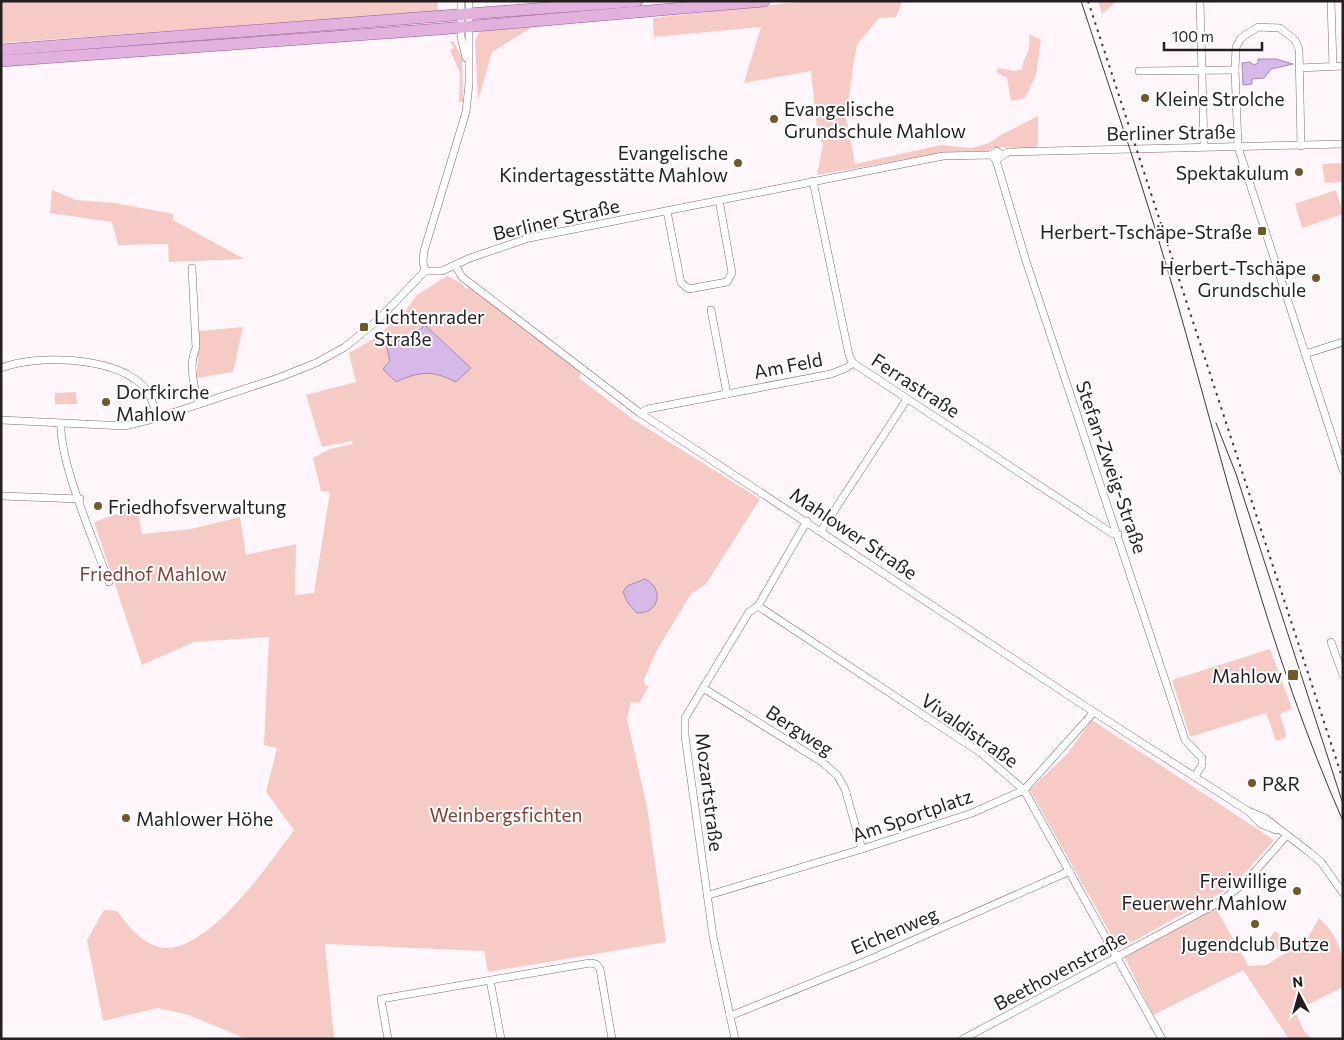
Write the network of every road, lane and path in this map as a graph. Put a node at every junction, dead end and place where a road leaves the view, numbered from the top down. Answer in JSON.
{"nodes":[{"id":1,"x":461,"y":1,"type":"edge"},
{"id":2,"x":469,"y":1,"type":"edge"},
{"id":3,"x":637,"y":1,"type":"edge"},
{"id":4,"x":764,"y":1,"type":"edge"},
{"id":5,"x":1200,"y":1,"type":"edge"},
{"id":6,"x":1331,"y":1,"type":"edge"},
{"id":7,"x":465,"y":14,"type":"junction"},
{"id":8,"x":465,"y":27,"type":"junction"},
{"id":9,"x":1,"y":50,"type":"edge"},
{"id":10,"x":1,"y":61,"type":"edge"},
{"id":11,"x":1333,"y":66,"type":"junction"},
{"id":12,"x":1343,"y":66,"type":"edge"},
{"id":13,"x":1299,"y":68,"type":"junction"},
{"id":14,"x":1202,"y":70,"type":"junction"},
{"id":15,"x":1235,"y":70,"type":"junction"},
{"id":16,"x":1139,"y":71,"type":"dead end"},
{"id":17,"x":1343,"y":144,"type":"edge"},
{"id":18,"x":1204,"y":146,"type":"junction"},
{"id":19,"x":1238,"y":146,"type":"junction"},
{"id":20,"x":1301,"y":146,"type":"junction"},
{"id":21,"x":996,"y":157,"type":"junction"},
{"id":22,"x":813,"y":182,"type":"junction"},
{"id":23,"x":719,"y":200,"type":"junction"},
{"id":24,"x":667,"y":211,"type":"junction"},
{"id":25,"x":455,"y":265,"type":"junction"},
{"id":26,"x":192,"y":268,"type":"dead end"},
{"id":27,"x":425,"y":271,"type":"junction"},
{"id":28,"x":711,"y":310,"type":"dead end"},
{"id":29,"x":1343,"y":342,"type":"edge"},
{"id":30,"x":1305,"y":354,"type":"junction"},
{"id":31,"x":853,"y":363,"type":"junction"},
{"id":32,"x":1,"y":368,"type":"edge"},
{"id":33,"x":727,"y":394,"type":"junction"},
{"id":34,"x":908,"y":399,"type":"junction"},
{"id":35,"x":200,"y":404,"type":"junction"},
{"id":36,"x":640,"y":413,"type":"junction"},
{"id":37,"x":157,"y":418,"type":"junction"},
{"id":38,"x":1,"y":420,"type":"edge"},
{"id":39,"x":61,"y":424,"type":"junction"},
{"id":40,"x":1343,"y":470,"type":"edge"},
{"id":41,"x":2,"y":496,"type":"dead end"},
{"id":42,"x":80,"y":499,"type":"junction"},
{"id":43,"x":807,"y":521,"type":"junction"},
{"id":44,"x":821,"y":531,"type":"junction"},
{"id":45,"x":1118,"y":534,"type":"junction"},
{"id":46,"x":109,"y":582,"type":"dead end"},
{"id":47,"x":758,"y":606,"type":"junction"},
{"id":48,"x":1331,"y":642,"type":"dead end"},
{"id":49,"x":1343,"y":675,"type":"edge"},
{"id":50,"x":703,"y":688,"type":"junction"},
{"id":51,"x":1094,"y":712,"type":"junction"},
{"id":52,"x":1195,"y":776,"type":"junction"},
{"id":53,"x":1024,"y":790,"type":"junction"},
{"id":54,"x":1284,"y":834,"type":"junction"},
{"id":55,"x":862,"y":849,"type":"junction"},
{"id":56,"x":1070,"y":871,"type":"junction"},
{"id":57,"x":1343,"y":893,"type":"edge"},
{"id":58,"x":708,"y":895,"type":"junction"},
{"id":59,"x":1119,"y":957,"type":"junction"},
{"id":60,"x":490,"y":980,"type":"junction"},
{"id":61,"x":730,"y":1016,"type":"junction"},
{"id":62,"x":388,"y":1039,"type":"edge"},
{"id":63,"x":501,"y":1039,"type":"edge"},
{"id":64,"x":612,"y":1039,"type":"edge"},
{"id":65,"x":735,"y":1039,"type":"edge"},
{"id":66,"x":964,"y":1039,"type":"edge"},
{"id":67,"x":1162,"y":1039,"type":"edge"}],
"edges":[{"from":1,"to":7,"type":"street"},
{"from":2,"to":7,"type":"street"},
{"from":3,"to":7,"type":"main road"},
{"from":4,"to":8,"type":"main road"},
{"from":5,"to":14,"type":"street"},
{"from":6,"to":11,"type":"street"},
{"from":7,"to":8,"type":"street"},
{"from":7,"to":9,"type":"main road"},
{"from":8,"to":10,"type":"main road"},
{"from":8,"to":27,"type":"street"},
{"from":11,"to":12,"type":"street"},
{"from":11,"to":13,"type":"street"},
{"from":13,"to":15,"type":"street"},
{"from":13,"to":20,"type":"street"},
{"from":14,"to":15,"type":"street"},
{"from":14,"to":16,"type":"street"},
{"from":14,"to":18,"type":"street"},
{"from":15,"to":19,"type":"street"},
{"from":17,"to":20,"type":"street","name":"Berliner Straße"},
{"from":18,"to":19,"type":"street","name":"Berliner Straße"},
{"from":18,"to":21,"type":"street","name":"Berliner Straße"},
{"from":19,"to":20,"type":"street","name":"Berliner Straße"},
{"from":19,"to":30,"type":"street"},
{"from":21,"to":22,"type":"street","name":"Berliner Straße"},
{"from":21,"to":45,"type":"street","name":"Stefan-Zweig-Straße"},
{"from":22,"to":23,"type":"street","name":"Berliner Straße"},
{"from":22,"to":31,"type":"street","name":"Ferrastraße"},
{"from":23,"to":24,"type":"street","name":"Berliner Straße"},
{"from":23,"to":24,"type":"street"},
{"from":24,"to":25,"type":"street","name":"Berliner Straße"},
{"from":25,"to":27,"type":"street","name":"Berliner Straße"},
{"from":25,"to":36,"type":"street","name":"Mahlower Straße"},
{"from":26,"to":35,"type":"street"},
{"from":27,"to":35,"type":"street"},
{"from":28,"to":33,"type":"street"},
{"from":29,"to":30,"type":"street"},
{"from":30,"to":40,"type":"street"},
{"from":31,"to":33,"type":"street","name":"Am Feld"},
{"from":31,"to":34,"type":"street","name":"Ferrastraße"},
{"from":32,"to":37,"type":"street"},
{"from":33,"to":36,"type":"street","name":"Am Feld"},
{"from":34,"to":44,"type":"street"},
{"from":34,"to":45,"type":"street","name":"Ferrastraße"},
{"from":35,"to":37,"type":"street"},
{"from":36,"to":43,"type":"street","name":"Mahlower Straße"},
{"from":37,"to":39,"type":"street"},
{"from":38,"to":39,"type":"street"},
{"from":39,"to":42,"type":"street"},
{"from":41,"to":42,"type":"street"},
{"from":42,"to":46,"type":"street"},
{"from":43,"to":44,"type":"street","name":"Mahlower Straße"},
{"from":43,"to":47,"type":"street","name":"Mozartstraße"},
{"from":44,"to":51,"type":"street","name":"Mahlower Straße"},
{"from":45,"to":52,"type":"street","name":"Stefan-Zweig-Straße"},
{"from":47,"to":50,"type":"street","name":"Mozartstraße"},
{"from":47,"to":53,"type":"street","name":"Vivaldistraße"},
{"from":48,"to":49,"type":"street"},
{"from":50,"to":55,"type":"street","name":"Bergweg"},
{"from":50,"to":58,"type":"street","name":"Mozartstraße"},
{"from":51,"to":52,"type":"street","name":"Mahlower Straße"},
{"from":51,"to":53,"type":"street","name":"Am Sportplatz"},
{"from":52,"to":54,"type":"street","name":"Mahlower Straße"},
{"from":53,"to":55,"type":"street","name":"Am Sportplatz"},
{"from":53,"to":56,"type":"street","name":"Vivaldistraße"},
{"from":54,"to":57,"type":"street","name":"Mahlower Straße"},
{"from":54,"to":59,"type":"street","name":"Beethovenstraße"},
{"from":55,"to":58,"type":"street","name":"Am Sportplatz"},
{"from":56,"to":59,"type":"street","name":"Vivaldistraße"},
{"from":56,"to":61,"type":"street","name":"Eichenweg"},
{"from":58,"to":61,"type":"street","name":"Mozartstraße"},
{"from":59,"to":66,"type":"street","name":"Beethovenstraße"},
{"from":59,"to":67,"type":"street","name":"Vivaldistraße"},
{"from":60,"to":62,"type":"street"},
{"from":60,"to":63,"type":"street"},
{"from":60,"to":64,"type":"street"},
{"from":61,"to":65,"type":"street","name":"Mozartstraße"}]}
